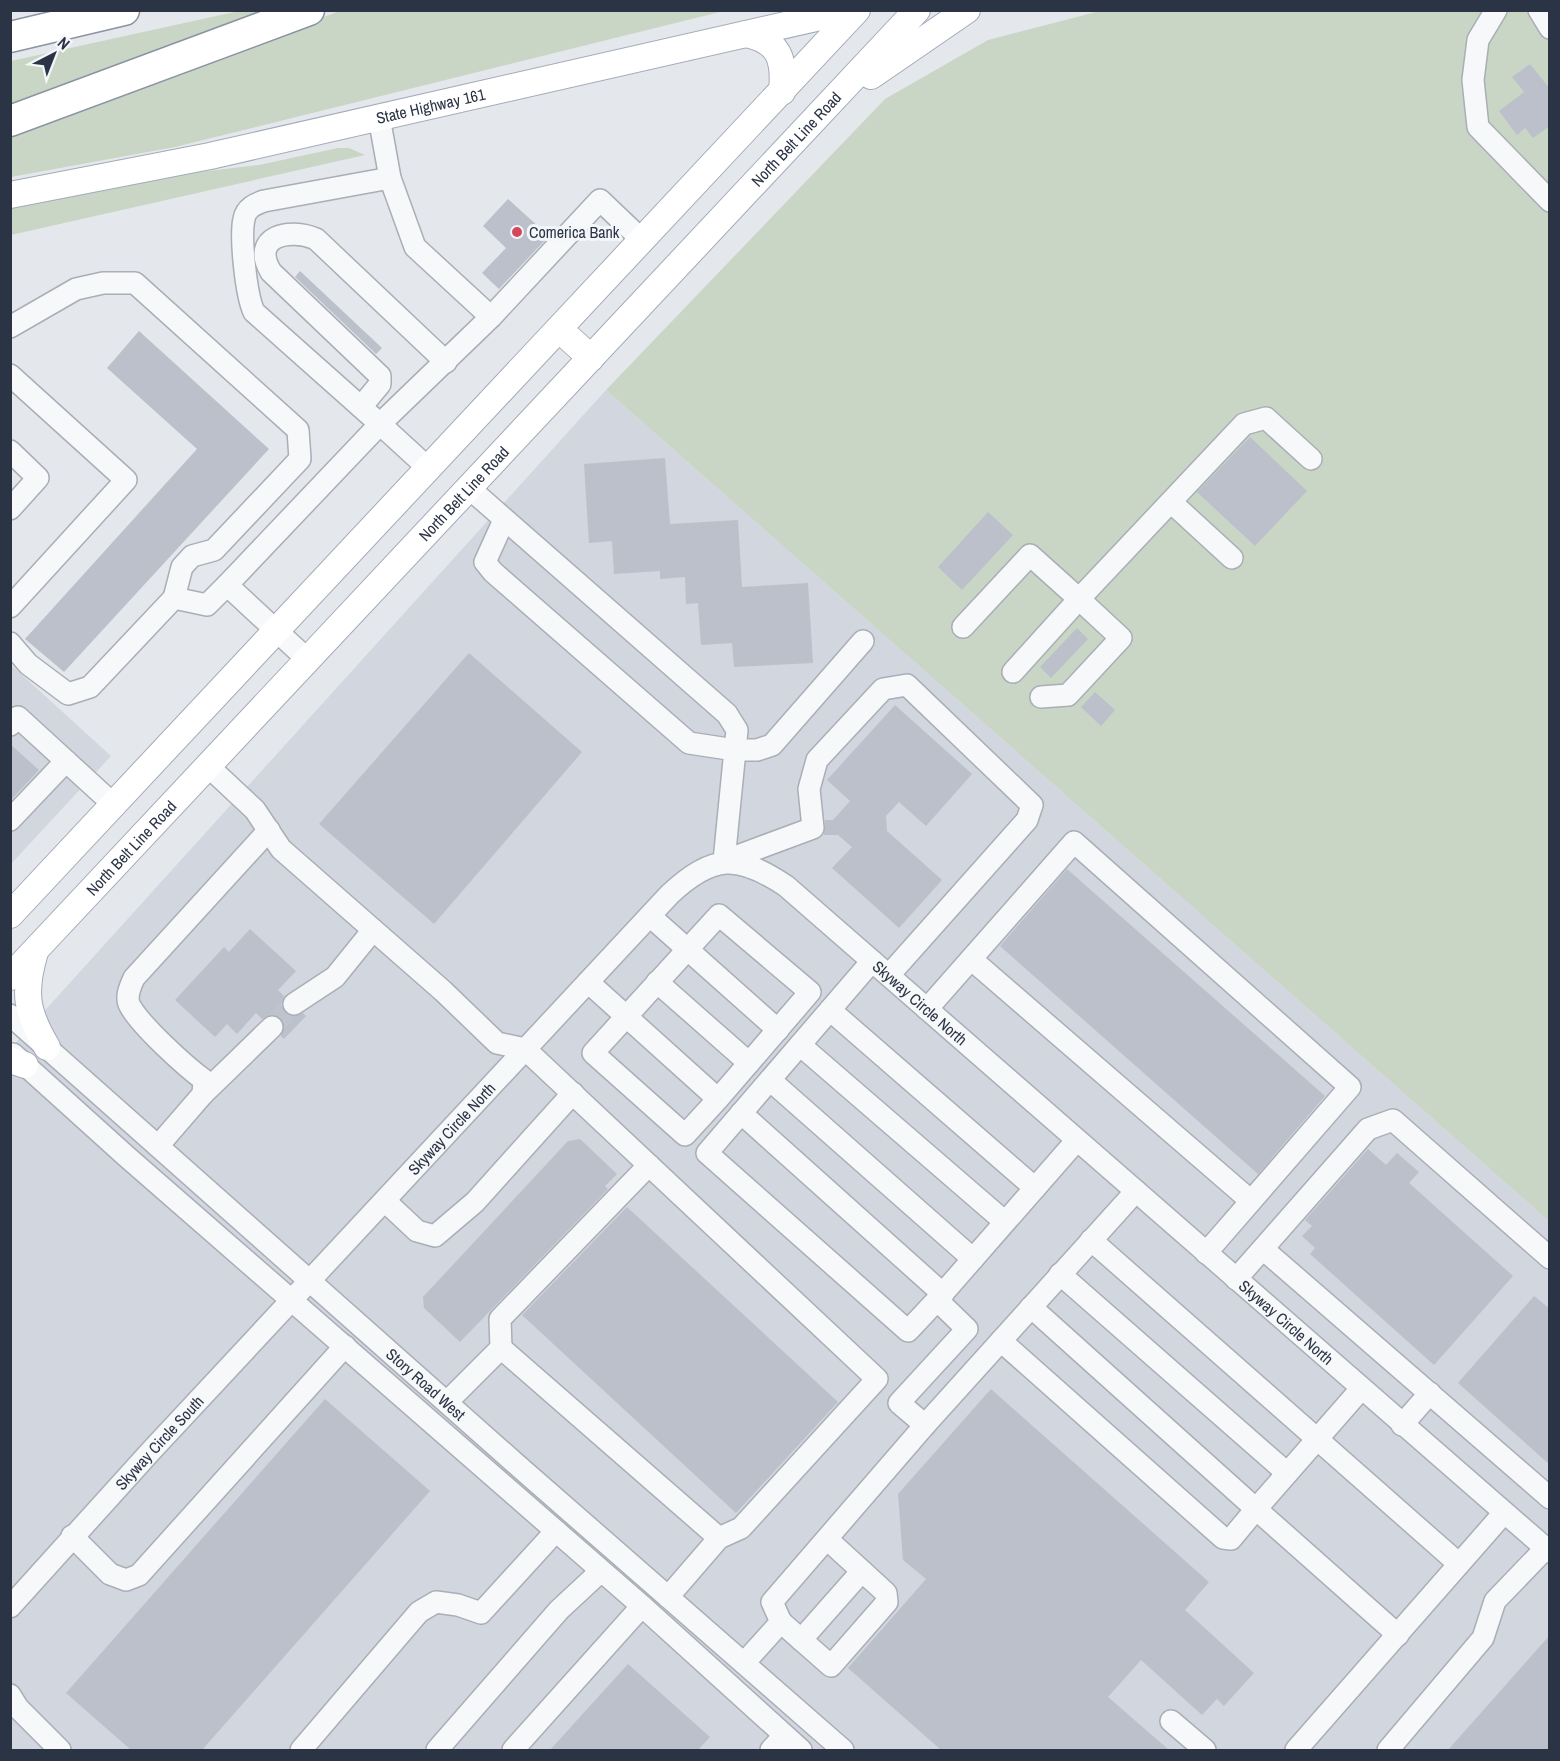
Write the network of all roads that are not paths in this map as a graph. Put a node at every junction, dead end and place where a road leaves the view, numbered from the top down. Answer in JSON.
{"nodes":[{"id":1,"x":124,"y":10,"type":"edge"},
{"id":2,"x":309,"y":10,"type":"edge"},
{"id":3,"x":795,"y":10,"type":"edge"},
{"id":4,"x":851,"y":10,"type":"edge"},
{"id":5,"x":857,"y":10,"type":"edge"},
{"id":6,"x":917,"y":10,"type":"edge"},
{"id":7,"x":967,"y":10,"type":"edge"},
{"id":8,"x":1496,"y":10,"type":"edge"},
{"id":9,"x":1539,"y":10,"type":"edge"},
{"id":10,"x":1550,"y":28,"type":"edge"},
{"id":11,"x":754,"y":32,"type":"junction"},
{"id":12,"x":10,"y":37,"type":"edge"},
{"id":13,"x":782,"y":92,"type":"junction"},
{"id":14,"x":822,"y":112,"type":"junction"},
{"id":15,"x":379,"y":117,"type":"junction"},
{"id":16,"x":10,"y":121,"type":"edge"},
{"id":17,"x":390,"y":178,"type":"junction"},
{"id":18,"x":10,"y":195,"type":"edge"},
{"id":19,"x":1550,"y":201,"type":"edge"},
{"id":20,"x":643,"y":241,"type":"junction"},
{"id":21,"x":271,"y":272,"type":"junction"},
{"id":22,"x":247,"y":297,"type":"junction"},
{"id":23,"x":491,"y":317,"type":"junction"},
{"id":24,"x":10,"y":327,"type":"edge"},
{"id":25,"x":559,"y":329,"type":"junction"},
{"id":26,"x":591,"y":358,"type":"junction"},
{"id":27,"x":446,"y":362,"type":"junction"},
{"id":28,"x":10,"y":375,"type":"edge"},
{"id":29,"x":361,"y":407,"type":"junction"},
{"id":30,"x":380,"y":424,"type":"junction"},
{"id":31,"x":10,"y":451,"type":"edge"},
{"id":32,"x":1311,"y":459,"type":"dead end"},
{"id":33,"x":428,"y":468,"type":"junction"},
{"id":34,"x":469,"y":488,"type":"junction"},
{"id":35,"x":1171,"y":501,"type":"junction"},
{"id":36,"x":10,"y":509,"type":"edge"},
{"id":37,"x":504,"y":520,"type":"junction"},
{"id":38,"x":1232,"y":558,"type":"dead end"},
{"id":39,"x":227,"y":585,"type":"junction"},
{"id":40,"x":174,"y":598,"type":"junction"},
{"id":41,"x":1079,"y":599,"type":"junction"},
{"id":42,"x":10,"y":607,"type":"edge"},
{"id":43,"x":963,"y":627,"type":"dead end"},
{"id":44,"x":275,"y":630,"type":"junction"},
{"id":45,"x":863,"y":641,"type":"dead end"},
{"id":46,"x":10,"y":643,"type":"edge"},
{"id":47,"x":308,"y":660,"type":"junction"},
{"id":48,"x":1013,"y":672,"type":"dead end"},
{"id":49,"x":1041,"y":697,"type":"dead end"},
{"id":50,"x":13,"y":718,"type":"edge"},
{"id":51,"x":735,"y":750,"type":"junction"},
{"id":52,"x":66,"y":761,"type":"junction"},
{"id":53,"x":208,"y":766,"type":"junction"},
{"id":54,"x":113,"y":804,"type":"junction"},
{"id":55,"x":10,"y":820,"type":"edge"},
{"id":56,"x":269,"y":830,"type":"junction"},
{"id":57,"x":724,"y":861,"type":"junction"},
{"id":58,"x":33,"y":890,"type":"junction"},
{"id":59,"x":10,"y":907,"type":"edge"},
{"id":60,"x":10,"y":915,"type":"edge"},
{"id":61,"x":650,"y":916,"type":"junction"},
{"id":62,"x":373,"y":930,"type":"junction"},
{"id":63,"x":687,"y":950,"type":"junction"},
{"id":64,"x":35,"y":952,"type":"junction"},
{"id":65,"x":971,"y":959,"type":"junction"},
{"id":66,"x":872,"y":961,"type":"junction"},
{"id":67,"x":889,"y":975,"type":"junction"},
{"id":68,"x":10,"y":977,"type":"edge"},
{"id":69,"x":588,"y":982,"type":"junction"},
{"id":70,"x":657,"y":982,"type":"junction"},
{"id":71,"x":294,"y":1004,"type":"tunnel mouth"},
{"id":72,"x":927,"y":1009,"type":"junction"},
{"id":73,"x":830,"y":1010,"type":"junction"},
{"id":74,"x":10,"y":1015,"type":"edge"},
{"id":75,"x":627,"y":1016,"type":"junction"},
{"id":76,"x":272,"y":1027,"type":"tunnel mouth"},
{"id":77,"x":778,"y":1030,"type":"junction"},
{"id":78,"x":800,"y":1045,"type":"junction"},
{"id":79,"x":47,"y":1047,"type":"junction"},
{"id":80,"x":525,"y":1049,"type":"junction"},
{"id":81,"x":15,"y":1059,"type":"edge"},
{"id":82,"x":749,"y":1063,"type":"junction"},
{"id":83,"x":770,"y":1080,"type":"junction"},
{"id":84,"x":573,"y":1093,"type":"junction"},
{"id":85,"x":203,"y":1094,"type":"junction"},
{"id":86,"x":718,"y":1099,"type":"junction"},
{"id":87,"x":741,"y":1113,"type":"junction"},
{"id":88,"x":1077,"y":1140,"type":"junction"},
{"id":89,"x":158,"y":1146,"type":"junction"},
{"id":90,"x":649,"y":1165,"type":"junction"},
{"id":91,"x":1035,"y":1188,"type":"junction"},
{"id":92,"x":1136,"y":1191,"type":"junction"},
{"id":93,"x":385,"y":1201,"type":"junction"},
{"id":94,"x":1251,"y":1201,"type":"junction"},
{"id":95,"x":1005,"y":1222,"type":"junction"},
{"id":96,"x":1091,"y":1240,"type":"junction"},
{"id":97,"x":1263,"y":1249,"type":"junction"},
{"id":98,"x":1206,"y":1253,"type":"junction"},
{"id":99,"x":1550,"y":1258,"type":"edge"},
{"id":100,"x":974,"y":1259,"type":"junction"},
{"id":101,"x":1060,"y":1274,"type":"junction"},
{"id":102,"x":1236,"y":1279,"type":"junction"},
{"id":103,"x":311,"y":1280,"type":"junction"},
{"id":104,"x":940,"y":1297,"type":"junction"},
{"id":105,"x":293,"y":1300,"type":"junction"},
{"id":106,"x":1031,"y":1307,"type":"junction"},
{"id":107,"x":1000,"y":1341,"type":"junction"},
{"id":108,"x":345,"y":1346,"type":"junction"},
{"id":109,"x":501,"y":1348,"type":"junction"},
{"id":110,"x":1361,"y":1389,"type":"junction"},
{"id":111,"x":1430,"y":1393,"type":"junction"},
{"id":112,"x":447,"y":1402,"type":"junction"},
{"id":113,"x":925,"y":1425,"type":"junction"},
{"id":114,"x":1402,"y":1425,"type":"junction"},
{"id":115,"x":1317,"y":1439,"type":"junction"},
{"id":116,"x":1287,"y":1473,"type":"junction"},
{"id":117,"x":1550,"y":1498,"type":"edge"},
{"id":118,"x":1257,"y":1509,"type":"junction"},
{"id":119,"x":1503,"y":1514,"type":"junction"},
{"id":120,"x":556,"y":1531,"type":"junction"},
{"id":121,"x":72,"y":1536,"type":"junction"},
{"id":122,"x":719,"y":1538,"type":"junction"},
{"id":123,"x":827,"y":1539,"type":"junction"},
{"id":124,"x":1547,"y":1550,"type":"edge"},
{"id":125,"x":1459,"y":1564,"type":"junction"},
{"id":126,"x":601,"y":1571,"type":"junction"},
{"id":127,"x":862,"y":1571,"type":"junction"},
{"id":128,"x":668,"y":1598,"type":"junction"},
{"id":129,"x":642,"y":1606,"type":"junction"},
{"id":130,"x":10,"y":1607,"type":"edge"},
{"id":131,"x":781,"y":1622,"type":"junction"},
{"id":132,"x":1398,"y":1635,"type":"junction"},
{"id":133,"x":801,"y":1640,"type":"junction"},
{"id":134,"x":744,"y":1663,"type":"junction"},
{"id":135,"x":10,"y":1695,"type":"edge"},
{"id":136,"x":1171,"y":1721,"type":"dead end"},
{"id":137,"x":777,"y":1743,"type":"edge"},
{"id":138,"x":60,"y":1750,"type":"edge"},
{"id":139,"x":302,"y":1750,"type":"edge"},
{"id":140,"x":437,"y":1750,"type":"edge"},
{"id":141,"x":513,"y":1750,"type":"edge"},
{"id":142,"x":801,"y":1750,"type":"edge"},
{"id":143,"x":843,"y":1750,"type":"edge"},
{"id":144,"x":1205,"y":1750,"type":"edge"},
{"id":145,"x":1296,"y":1750,"type":"edge"},
{"id":146,"x":1388,"y":1750,"type":"edge"}],
"edges":[{"from":1,"to":12,"type":"highway"},
{"from":2,"to":16,"type":"highway"},
{"from":3,"to":11,"type":"main road"},
{"from":4,"to":11,"type":"main road","name":"State Highway 161"},
{"from":5,"to":13,"type":"main road"},
{"from":6,"to":14,"type":"main road","name":"North Belt Line Road"},
{"from":7,"to":14,"type":"main road"},
{"from":8,"to":19,"type":"street"},
{"from":9,"to":10,"type":"street"},
{"from":11,"to":13,"type":"main road"},
{"from":11,"to":15,"type":"main road","name":"State Highway 161"},
{"from":13,"to":20,"type":"main road"},
{"from":14,"to":26,"type":"main road","name":"North Belt Line Road"},
{"from":15,"to":17,"type":"street"},
{"from":15,"to":18,"type":"main road","name":"State Highway 161"},
{"from":17,"to":22,"type":"street"},
{"from":17,"to":23,"type":"street"},
{"from":20,"to":23,"type":"street"},
{"from":20,"to":25,"type":"main road"},
{"from":21,"to":22,"type":"street"},
{"from":21,"to":27,"type":"street"},
{"from":21,"to":29,"type":"street"},
{"from":22,"to":29,"type":"street"},
{"from":23,"to":27,"type":"street"},
{"from":24,"to":40,"type":"street"},
{"from":25,"to":26,"type":"main road"},
{"from":25,"to":33,"type":"main road"},
{"from":26,"to":34,"type":"main road","name":"North Belt Line Road"},
{"from":27,"to":30,"type":"street"},
{"from":28,"to":42,"type":"street"},
{"from":29,"to":30,"type":"street"},
{"from":30,"to":33,"type":"street"},
{"from":30,"to":39,"type":"street"},
{"from":31,"to":36,"type":"street"},
{"from":32,"to":35,"type":"street"},
{"from":33,"to":44,"type":"main road"},
{"from":34,"to":37,"type":"street"},
{"from":34,"to":47,"type":"main road","name":"North Belt Line Road"},
{"from":35,"to":38,"type":"street"},
{"from":35,"to":41,"type":"street"},
{"from":37,"to":51,"type":"street"},
{"from":37,"to":51,"type":"street"},
{"from":39,"to":40,"type":"street"},
{"from":39,"to":44,"type":"street"},
{"from":40,"to":46,"type":"street"},
{"from":41,"to":43,"type":"street"},
{"from":41,"to":48,"type":"street"},
{"from":41,"to":49,"type":"street"},
{"from":44,"to":47,"type":"street"},
{"from":44,"to":54,"type":"main road"},
{"from":45,"to":51,"type":"street"},
{"from":47,"to":53,"type":"main road","name":"North Belt Line Road"},
{"from":50,"to":52,"type":"street"},
{"from":51,"to":57,"type":"street"},
{"from":52,"to":54,"type":"street"},
{"from":52,"to":55,"type":"street"},
{"from":53,"to":56,"type":"street"},
{"from":53,"to":64,"type":"main road","name":"North Belt Line Road"},
{"from":54,"to":58,"type":"main road"},
{"from":56,"to":62,"type":"street"},
{"from":56,"to":85,"type":"street"},
{"from":57,"to":61,"type":"street","name":"Skyway Circle North"},
{"from":57,"to":66,"type":"street","name":"Skyway Circle North"},
{"from":57,"to":67,"type":"street"},
{"from":58,"to":59,"type":"main road"},
{"from":58,"to":60,"type":"main road"},
{"from":61,"to":63,"type":"street"},
{"from":61,"to":69,"type":"street","name":"Skyway Circle North"},
{"from":62,"to":71,"type":"street"},
{"from":62,"to":80,"type":"street"},
{"from":63,"to":70,"type":"street"},
{"from":63,"to":77,"type":"street"},
{"from":63,"to":77,"type":"street"},
{"from":64,"to":68,"type":"main road","name":"North Belt Line Road"},
{"from":64,"to":79,"type":"main road"},
{"from":65,"to":72,"type":"street"},
{"from":65,"to":94,"type":"street"},
{"from":65,"to":94,"type":"street"},
{"from":66,"to":67,"type":"street","name":"Skyway Circle North"},
{"from":66,"to":73,"type":"street"},
{"from":67,"to":72,"type":"street","name":"Skyway Circle North"},
{"from":69,"to":75,"type":"street"},
{"from":69,"to":80,"type":"street","name":"Skyway Circle North"},
{"from":70,"to":75,"type":"street"},
{"from":70,"to":82,"type":"street"},
{"from":72,"to":88,"type":"street","name":"Skyway Circle North"},
{"from":73,"to":78,"type":"street"},
{"from":73,"to":91,"type":"street"},
{"from":74,"to":79,"type":"street","name":"Story Road West"},
{"from":75,"to":86,"type":"street"},
{"from":75,"to":86,"type":"street"},
{"from":76,"to":85,"type":"street"},
{"from":77,"to":82,"type":"street"},
{"from":78,"to":83,"type":"street"},
{"from":78,"to":95,"type":"street"},
{"from":79,"to":89,"type":"street","name":"Story Road West"},
{"from":80,"to":84,"type":"street"},
{"from":80,"to":93,"type":"street","name":"Skyway Circle North"},
{"from":81,"to":105,"type":"street","name":"Story Road West"},
{"from":82,"to":86,"type":"street"},
{"from":83,"to":87,"type":"street"},
{"from":83,"to":100,"type":"street"},
{"from":84,"to":90,"type":"street"},
{"from":84,"to":93,"type":"street"},
{"from":85,"to":89,"type":"street"},
{"from":87,"to":104,"type":"street"},
{"from":87,"to":104,"type":"street"},
{"from":88,"to":91,"type":"street"},
{"from":88,"to":92,"type":"street","name":"Skyway Circle North"},
{"from":89,"to":103,"type":"street","name":"Story Road West"},
{"from":90,"to":109,"type":"street"},
{"from":90,"to":122,"type":"street"},
{"from":91,"to":95,"type":"street"},
{"from":92,"to":96,"type":"street"},
{"from":92,"to":98,"type":"street","name":"Skyway Circle North"},
{"from":93,"to":103,"type":"street","name":"Skyway Circle North"},
{"from":94,"to":98,"type":"street"},
{"from":95,"to":100,"type":"street"},
{"from":96,"to":101,"type":"street"},
{"from":96,"to":115,"type":"street"},
{"from":97,"to":99,"type":"street"},
{"from":97,"to":102,"type":"street"},
{"from":97,"to":111,"type":"street"},
{"from":98,"to":102,"type":"street","name":"Skyway Circle North"},
{"from":100,"to":104,"type":"street"},
{"from":101,"to":106,"type":"street"},
{"from":101,"to":116,"type":"street"},
{"from":102,"to":110,"type":"street","name":"Skyway Circle North"},
{"from":103,"to":105,"type":"street","name":"Skyway Circle South"},
{"from":103,"to":112,"type":"street","name":"Story Road West"},
{"from":104,"to":113,"type":"street"},
{"from":105,"to":108,"type":"street","name":"Story Road West"},
{"from":105,"to":121,"type":"street","name":"Skyway Circle South"},
{"from":106,"to":107,"type":"street"},
{"from":106,"to":118,"type":"street"},
{"from":107,"to":113,"type":"street"},
{"from":107,"to":118,"type":"street"},
{"from":108,"to":120,"type":"street","name":"Story Road West"},
{"from":108,"to":121,"type":"street"},
{"from":109,"to":112,"type":"street"},
{"from":109,"to":122,"type":"street"},
{"from":110,"to":114,"type":"street","name":"Skyway Circle North"},
{"from":110,"to":115,"type":"street"},
{"from":111,"to":114,"type":"street"},
{"from":111,"to":117,"type":"street"},
{"from":112,"to":128,"type":"street","name":"Story Road West"},
{"from":113,"to":123,"type":"street"},
{"from":114,"to":119,"type":"street","name":"Skyway Circle North"},
{"from":115,"to":116,"type":"street"},
{"from":115,"to":125,"type":"street"},
{"from":116,"to":118,"type":"street"},
{"from":118,"to":132,"type":"street"},
{"from":119,"to":124,"type":"street","name":"Skyway Circle North"},
{"from":119,"to":125,"type":"street"},
{"from":120,"to":126,"type":"street","name":"Story Road West"},
{"from":120,"to":139,"type":"street"},
{"from":121,"to":130,"type":"street","name":"Skyway Circle South"},
{"from":122,"to":128,"type":"street"},
{"from":123,"to":127,"type":"street"},
{"from":123,"to":131,"type":"street"},
{"from":124,"to":146,"type":"street"},
{"from":125,"to":132,"type":"street"},
{"from":126,"to":129,"type":"street","name":"Story Road West"},
{"from":126,"to":140,"type":"street"},
{"from":127,"to":133,"type":"street"},
{"from":127,"to":133,"type":"street"},
{"from":128,"to":134,"type":"street","name":"Story Road West"},
{"from":129,"to":137,"type":"street","name":"Story Road West"},
{"from":129,"to":141,"type":"street"},
{"from":131,"to":133,"type":"street"},
{"from":131,"to":134,"type":"street"},
{"from":132,"to":145,"type":"street"},
{"from":134,"to":143,"type":"street","name":"Story Road West"},
{"from":135,"to":138,"type":"street"},
{"from":136,"to":144,"type":"street"},
{"from":137,"to":142,"type":"street","name":"Story Road West"}]}
